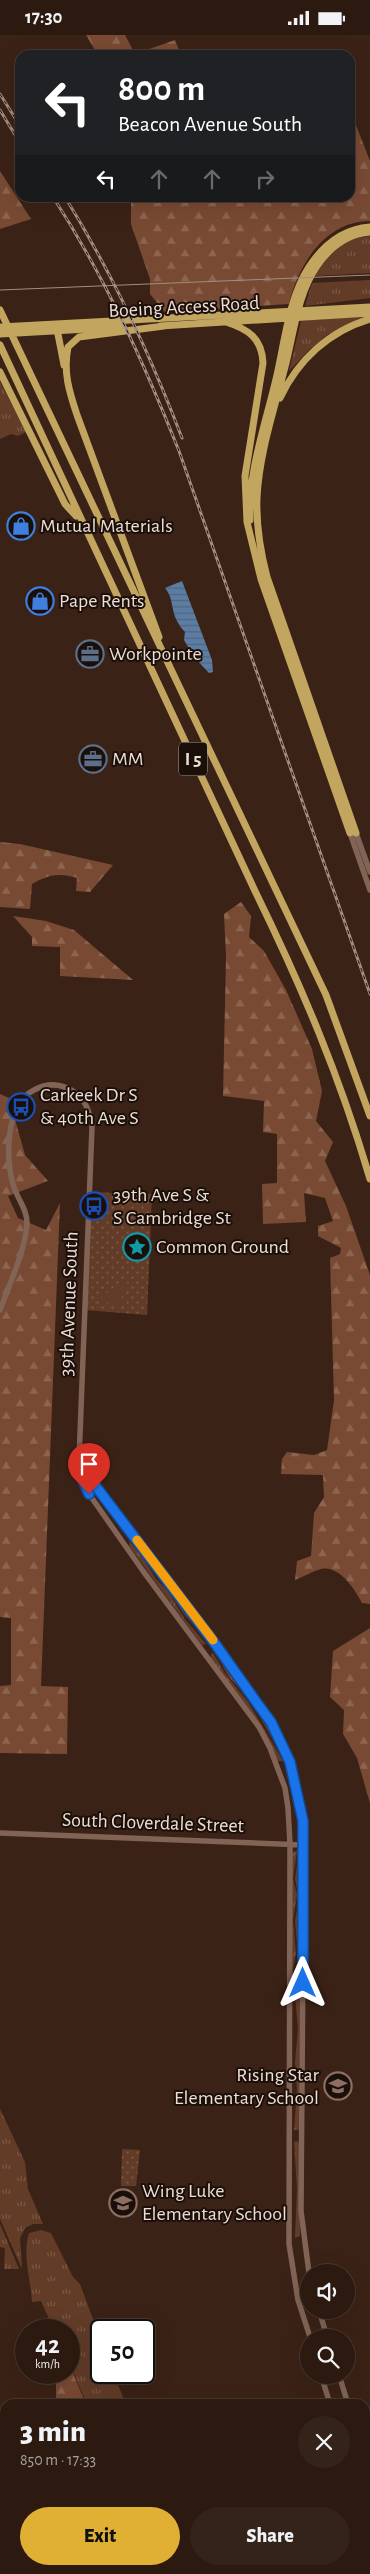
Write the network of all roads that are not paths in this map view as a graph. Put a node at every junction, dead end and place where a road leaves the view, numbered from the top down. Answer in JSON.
{"nodes":[{"id":1,"x":370,"y":227,"type":"edge"},
{"id":2,"x":370,"y":232,"type":"edge"},
{"id":3,"x":370,"y":306,"type":"edge"},
{"id":4,"x":0,"y":310,"type":"edge"},
{"id":5,"x":315,"y":313,"type":"junction"},
{"id":6,"x":370,"y":313,"type":"edge"},
{"id":7,"x":274,"y":315,"type":"junction"},
{"id":8,"x":370,"y":319,"type":"edge"},
{"id":9,"x":186,"y":321,"type":"junction"},
{"id":10,"x":226,"y":321,"type":"junction"},
{"id":11,"x":52,"y":324,"type":"junction"},
{"id":12,"x":0,"y":327,"type":"edge"},
{"id":13,"x":113,"y":327,"type":"junction"},
{"id":14,"x":60,"y":331,"type":"junction"},
{"id":15,"x":0,"y":334,"type":"edge"},
{"id":16,"x":0,"y":345,"type":"edge"},
{"id":17,"x":65,"y":370,"type":"junction"},
{"id":18,"x":0,"y":372,"type":"edge"},
{"id":19,"x":271,"y":424,"type":"junction"},
{"id":20,"x":82,"y":522,"type":"junction"},
{"id":21,"x":251,"y":538,"type":"junction"},
{"id":22,"x":174,"y":678,"type":"junction"},
{"id":23,"x":353,"y":833,"type":"junction"},
{"id":24,"x":370,"y":872,"type":"edge"},
{"id":25,"x":370,"y":889,"type":"edge"},
{"id":26,"x":370,"y":1116,"type":"edge"},
{"id":27,"x":370,"y":1179,"type":"edge"},
{"id":28,"x":0,"y":1310,"type":"edge"},
{"id":29,"x":80,"y":1459,"type":"junction"},
{"id":30,"x":0,"y":1833,"type":"edge"},
{"id":31,"x":290,"y":1844,"type":"junction"},
{"id":32,"x":304,"y":1845,"type":"junction"},
{"id":33,"x":309,"y":2264,"type":"edge"},
{"id":34,"x":307,"y":2329,"type":"edge"},
{"id":35,"x":324,"y":2384,"type":"edge"},
{"id":36,"x":342,"y":2384,"type":"edge"},
{"id":37,"x":328,"y":2399,"type":"edge"},
{"id":38,"x":346,"y":2399,"type":"edge"}],
"edges":[{"from":1,"to":21,"type":"highway"},
{"from":2,"to":19,"type":"highway"},
{"from":3,"to":5,"type":"highway","name":"Boeing Access Road"},
{"from":4,"to":22,"type":"highway","number":"I 5"},
{"from":5,"to":6,"type":"highway","name":"Boeing Access Road"},
{"from":5,"to":7,"type":"highway","name":"Boeing Access Road"},
{"from":7,"to":9,"type":"highway","name":"Boeing Access Road"},
{"from":7,"to":10,"type":"highway","name":"Boeing Access Road"},
{"from":8,"to":19,"type":"highway"},
{"from":9,"to":10,"type":"highway","name":"Boeing Access Road"},
{"from":9,"to":13,"type":"highway","name":"Boeing Access Road"},
{"from":9,"to":13,"type":"highway","name":"Boeing Access Road"},
{"from":10,"to":21,"type":"highway"},
{"from":11,"to":12,"type":"highway","name":"Boeing Access Road"},
{"from":11,"to":13,"type":"highway","name":"Boeing Access Road"},
{"from":11,"to":14,"type":"highway"},
{"from":13,"to":14,"type":"highway","name":"Boeing Access Road"},
{"from":13,"to":17,"type":"highway"},
{"from":14,"to":15,"type":"highway","name":"Boeing Access Road"},
{"from":14,"to":17,"type":"highway"},
{"from":16,"to":20,"type":"highway","number":"I 5"},
{"from":17,"to":22,"type":"highway"},
{"from":18,"to":20,"type":"highway"},
{"from":19,"to":23,"type":"highway"},
{"from":20,"to":27,"type":"highway","number":"I 5"},
{"from":21,"to":23,"type":"highway"},
{"from":22,"to":26,"type":"highway","number":"I 5"},
{"from":23,"to":24,"type":"main road"},
{"from":23,"to":25,"type":"main road"},
{"from":28,"to":29,"type":"main road","name":"39th Avenue South"},
{"from":29,"to":31,"type":"main road","name":"39th Avenue South"},
{"from":29,"to":32,"type":"main road"},
{"from":30,"to":31,"type":"main road","name":"South Cloverdale Street"},
{"from":31,"to":32,"type":"main road","name":"South Cloverdale Street"},
{"from":31,"to":34,"type":"main road","name":"39th Avenue South"},
{"from":32,"to":33,"type":"main road"},
{"from":35,"to":37,"type":"main road"},
{"from":36,"to":38,"type":"main road"}]}
